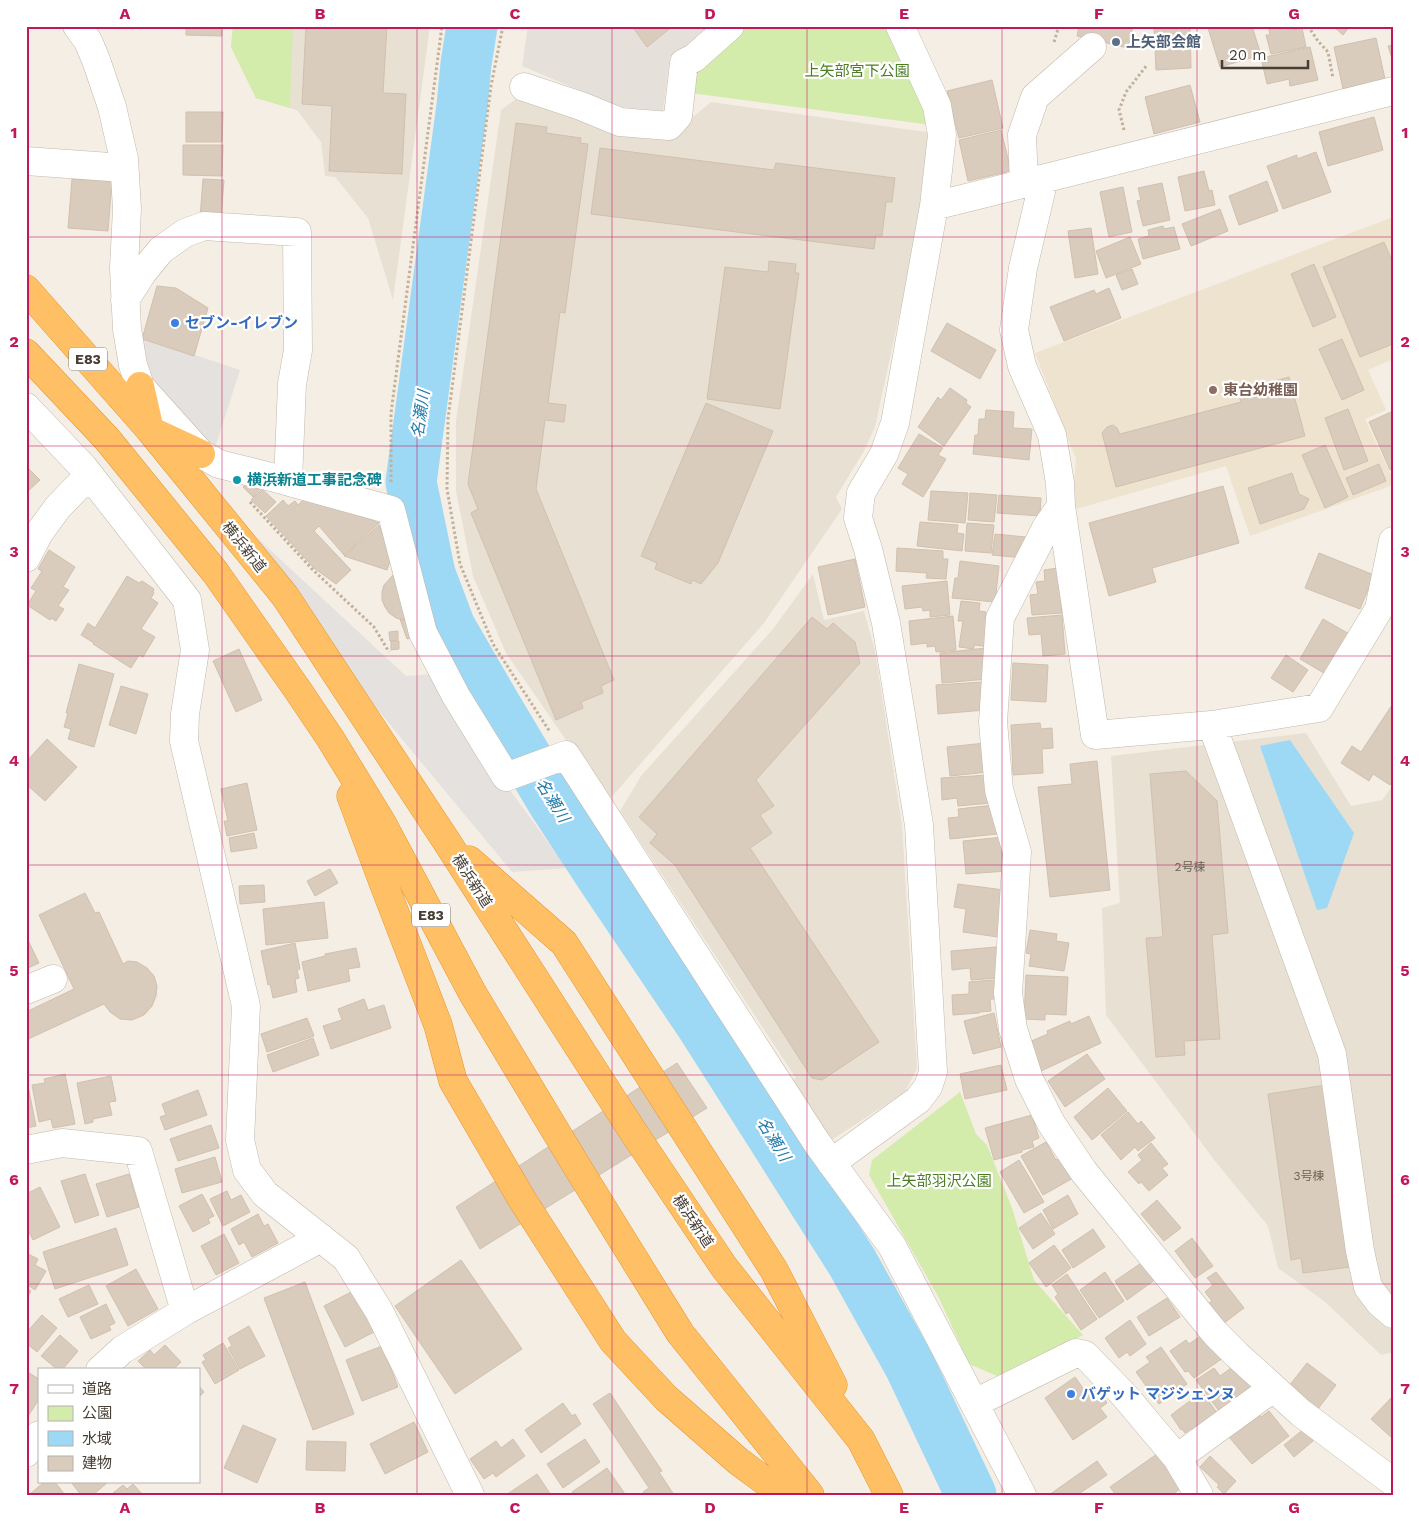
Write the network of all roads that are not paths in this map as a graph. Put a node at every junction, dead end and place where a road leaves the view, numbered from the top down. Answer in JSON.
{"nodes":[{"id":1,"x":77,"y":26,"type":"edge"},
{"id":2,"x":730,"y":26,"type":"edge"},
{"id":3,"x":900,"y":26,"type":"edge"},
{"id":4,"x":1092,"y":47,"type":"dead end"},
{"id":5,"x":524,"y":87,"type":"dead end"},
{"id":6,"x":1392,"y":95,"type":"edge"},
{"id":7,"x":26,"y":162,"type":"edge"},
{"id":8,"x":124,"y":168,"type":"junction"},
{"id":9,"x":1034,"y":181,"type":"junction"},
{"id":10,"x":934,"y":206,"type":"junction"},
{"id":11,"x":26,"y":289,"type":"edge"},
{"id":12,"x":125,"y":300,"type":"junction"},
{"id":13,"x":26,"y":352,"type":"edge"},
{"id":14,"x":140,"y":386,"type":"junction"},
{"id":15,"x":26,"y":407,"type":"edge"},
{"id":16,"x":150,"y":430,"type":"junction"},
{"id":17,"x":201,"y":454,"type":"junction"},
{"id":18,"x":89,"y":476,"type":"junction"},
{"id":19,"x":281,"y":480,"type":"junction"},
{"id":20,"x":1061,"y":506,"type":"junction"},
{"id":21,"x":1393,"y":541,"type":"edge"},
{"id":22,"x":26,"y":558,"type":"edge"},
{"id":23,"x":1212,"y":725,"type":"junction"},
{"id":24,"x":330,"y":738,"type":"junction"},
{"id":25,"x":445,"y":839,"type":"junction"},
{"id":26,"x":54,"y":979,"type":"dead end"},
{"id":27,"x":26,"y":990,"type":"edge"},
{"id":28,"x":26,"y":1150,"type":"edge"},
{"id":29,"x":832,"y":1163,"type":"junction"},
{"id":30,"x":321,"y":1238,"type":"junction"},
{"id":31,"x":185,"y":1311,"type":"junction"},
{"id":32,"x":1393,"y":1314,"type":"edge"},
{"id":33,"x":102,"y":1368,"type":"edge"},
{"id":34,"x":1273,"y":1388,"type":"junction"},
{"id":35,"x":974,"y":1403,"type":"junction"},
{"id":36,"x":38,"y":1436,"type":"edge"},
{"id":37,"x":861,"y":1440,"type":"junction"},
{"id":38,"x":26,"y":1453,"type":"edge"},
{"id":39,"x":1177,"y":1458,"type":"junction"},
{"id":40,"x":1393,"y":1482,"type":"edge"},
{"id":41,"x":470,"y":1495,"type":"edge"},
{"id":42,"x":784,"y":1495,"type":"edge"},
{"id":43,"x":810,"y":1495,"type":"edge"},
{"id":44,"x":889,"y":1495,"type":"edge"},
{"id":45,"x":1022,"y":1495,"type":"edge"},
{"id":46,"x":1199,"y":1495,"type":"edge"}],
"edges":[{"from":1,"to":8,"type":"street"},
{"from":2,"to":5,"type":"street"},
{"from":3,"to":10,"type":"street"},
{"from":4,"to":9,"type":"street"},
{"from":6,"to":9,"type":"street"},
{"from":7,"to":8,"type":"street"},
{"from":8,"to":12,"type":"street"},
{"from":9,"to":10,"type":"street"},
{"from":9,"to":20,"type":"street"},
{"from":10,"to":29,"type":"street"},
{"from":11,"to":16,"type":"highway","name":"横浜新道","number":"E83"},
{"from":12,"to":14,"type":"street"},
{"from":12,"to":19,"type":"street"},
{"from":13,"to":24,"type":"highway","number":"E83"},
{"from":14,"to":16,"type":"highway"},
{"from":14,"to":17,"type":"street"},
{"from":15,"to":18,"type":"street"},
{"from":16,"to":17,"type":"highway"},
{"from":16,"to":25,"type":"highway","name":"横浜新道","number":"E83"},
{"from":17,"to":19,"type":"street"},
{"from":18,"to":22,"type":"street"},
{"from":18,"to":30,"type":"street"},
{"from":19,"to":29,"type":"street"},
{"from":20,"to":23,"type":"street"},
{"from":20,"to":34,"type":"street"},
{"from":21,"to":23,"type":"street"},
{"from":23,"to":32,"type":"street"},
{"from":24,"to":42,"type":"highway"},
{"from":24,"to":43,"type":"highway","number":"E83"},
{"from":25,"to":37,"type":"highway","name":"横浜新道","number":"E83"},
{"from":25,"to":37,"type":"highway"},
{"from":26,"to":27,"type":"street"},
{"from":28,"to":31,"type":"street"},
{"from":29,"to":35,"type":"street"},
{"from":30,"to":31,"type":"street"},
{"from":30,"to":41,"type":"street"},
{"from":31,"to":33,"type":"street"},
{"from":34,"to":39,"type":"street"},
{"from":34,"to":40,"type":"street"},
{"from":35,"to":39,"type":"street"},
{"from":35,"to":45,"type":"street"},
{"from":36,"to":38,"type":"street"},
{"from":37,"to":44,"type":"highway","name":"横浜新道","number":"E83"},
{"from":39,"to":46,"type":"street"}]}
